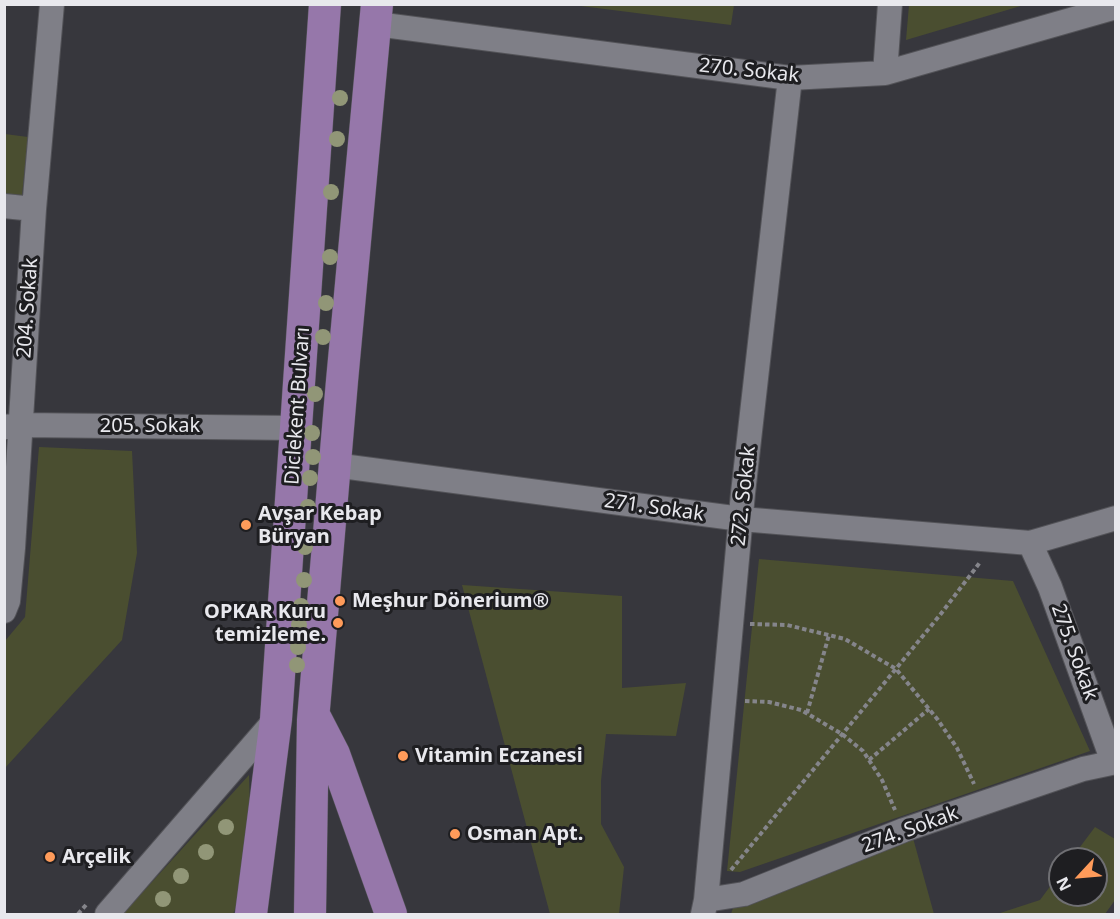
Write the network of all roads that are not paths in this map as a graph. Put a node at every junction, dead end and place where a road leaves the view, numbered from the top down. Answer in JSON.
{"nodes":[{"id":1,"x":52,"y":4,"type":"edge"},
{"id":2,"x":890,"y":4,"type":"edge"},
{"id":3,"x":322,"y":5,"type":"edge"},
{"id":4,"x":1116,"y":7,"type":"edge"},
{"id":5,"x":377,"y":14,"type":"edge"},
{"id":6,"x":885,"y":74,"type":"junction"},
{"id":7,"x":790,"y":78,"type":"junction"},
{"id":8,"x":4,"y":206,"type":"edge"},
{"id":9,"x":34,"y":209,"type":"junction"},
{"id":10,"x":13,"y":426,"type":"edge"},
{"id":11,"x":296,"y":428,"type":"junction"},
{"id":12,"x":334,"y":465,"type":"junction"},
{"id":13,"x":1116,"y":518,"type":"edge"},
{"id":14,"x":741,"y":519,"type":"junction"},
{"id":15,"x":1030,"y":543,"type":"junction"},
{"id":16,"x":4,"y":611,"type":"edge"},
{"id":17,"x":314,"y":714,"type":"junction"},
{"id":18,"x":276,"y":719,"type":"junction"},
{"id":19,"x":1114,"y":762,"type":"edge"},
{"id":20,"x":704,"y":907,"type":"edge"},
{"id":21,"x":106,"y":915,"type":"edge"},
{"id":22,"x":251,"y":915,"type":"edge"},
{"id":23,"x":310,"y":915,"type":"edge"},
{"id":24,"x":391,"y":915,"type":"edge"}],
"edges":[{"from":1,"to":9,"type":"street","name":"204. Sokak"},
{"from":2,"to":6,"type":"street"},
{"from":3,"to":11,"type":"main road","name":"Diclekent Bulvarı"},
{"from":4,"to":6,"type":"street","name":"270. Sokak"},
{"from":5,"to":7,"type":"street","name":"270. Sokak"},
{"from":5,"to":12,"type":"main road","name":"Diclekent Bulvarı"},
{"from":6,"to":7,"type":"street","name":"270. Sokak"},
{"from":7,"to":14,"type":"street","name":"272. Sokak"},
{"from":8,"to":9,"type":"street"},
{"from":9,"to":10,"type":"street","name":"204. Sokak"},
{"from":10,"to":11,"type":"street","name":"205. Sokak"},
{"from":10,"to":16,"type":"street","name":"204. Sokak"},
{"from":11,"to":18,"type":"main road","name":"Diclekent Bulvarı"},
{"from":12,"to":14,"type":"street","name":"271. Sokak"},
{"from":12,"to":17,"type":"main road","name":"Diclekent Bulvarı"},
{"from":13,"to":15,"type":"street","name":"271. Sokak"},
{"from":14,"to":15,"type":"street","name":"271. Sokak"},
{"from":14,"to":20,"type":"street","name":"272. Sokak"},
{"from":15,"to":19,"type":"street","name":"275. Sokak"},
{"from":17,"to":23,"type":"main road","name":"Diclekent Bulvarı"},
{"from":17,"to":24,"type":"main road"},
{"from":18,"to":21,"type":"street"},
{"from":18,"to":22,"type":"main road","name":"Diclekent Bulvarı"},
{"from":19,"to":20,"type":"street","name":"274. Sokak"}]}
